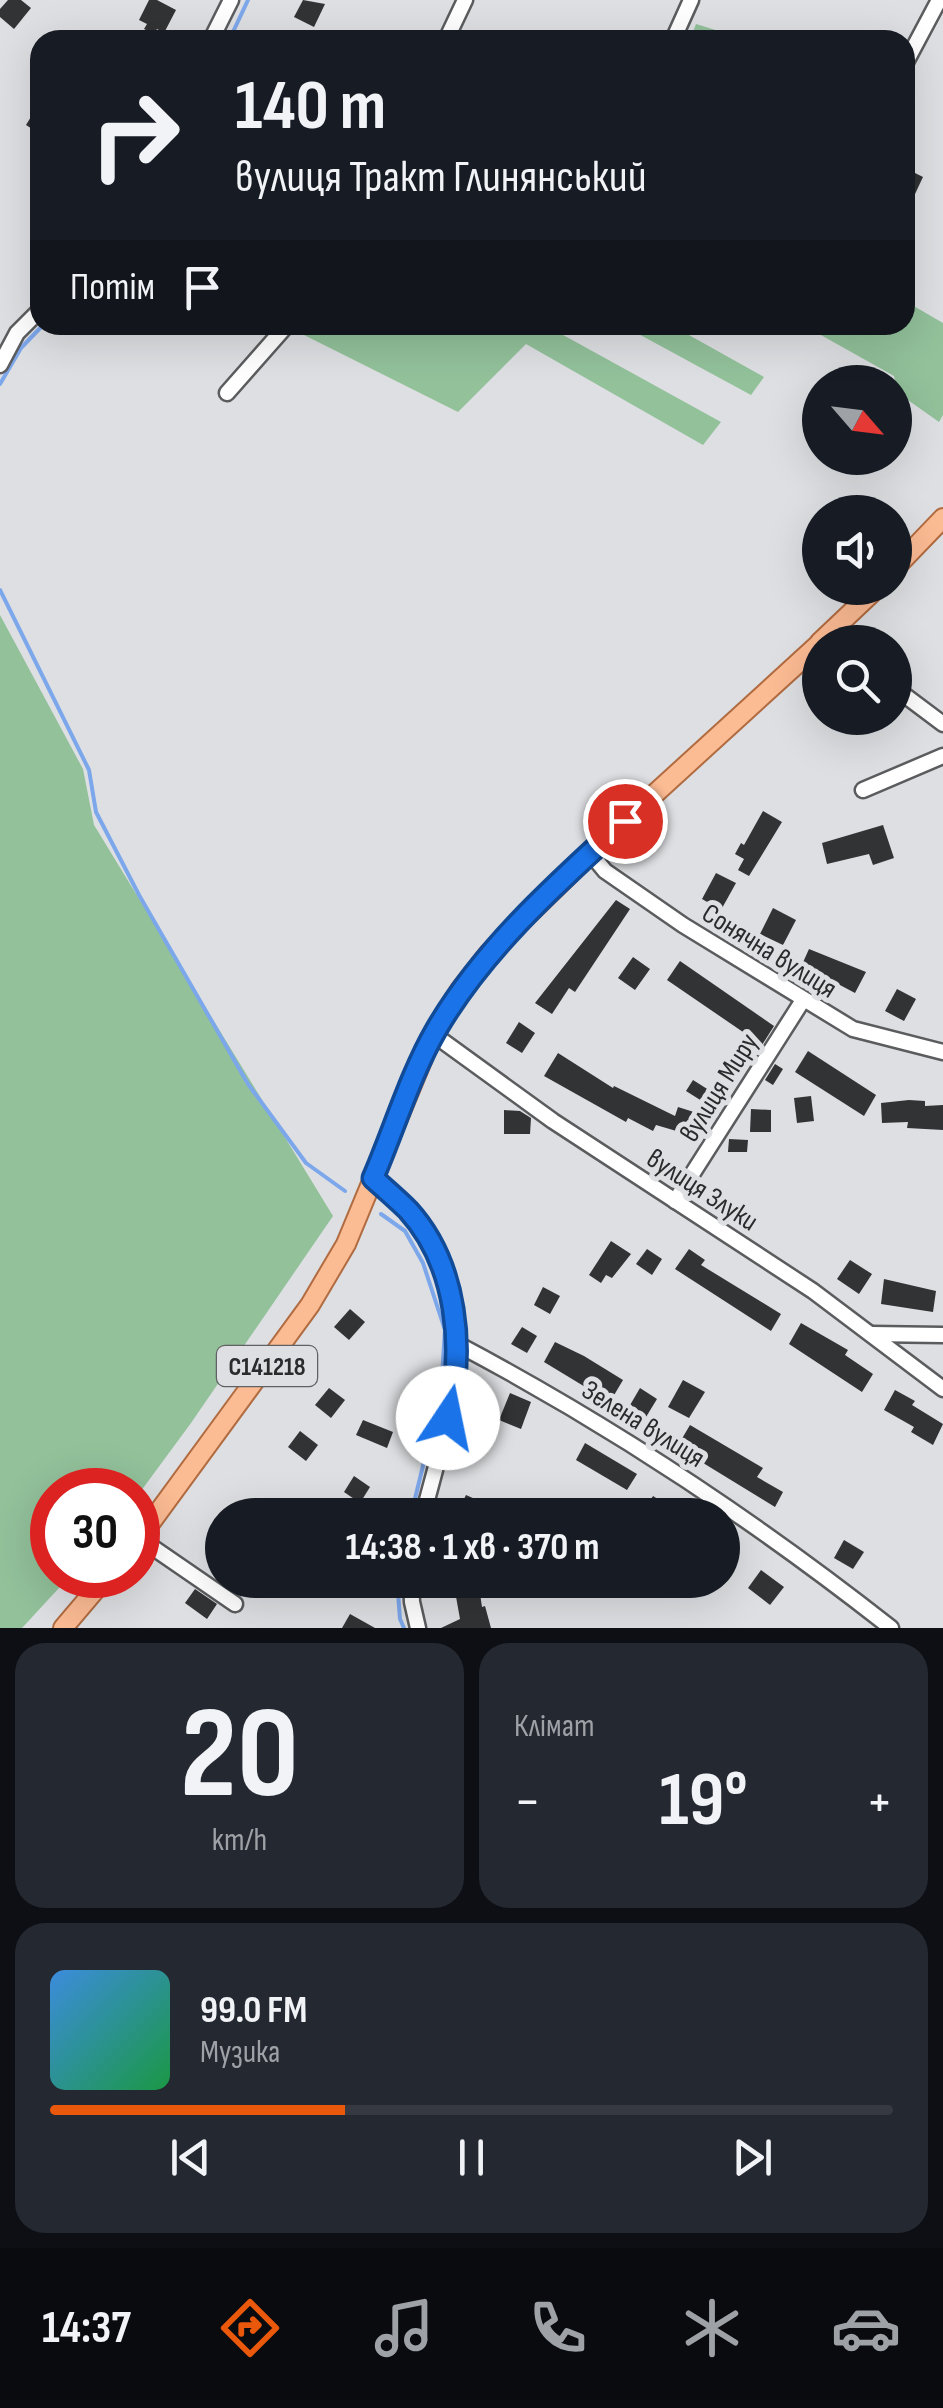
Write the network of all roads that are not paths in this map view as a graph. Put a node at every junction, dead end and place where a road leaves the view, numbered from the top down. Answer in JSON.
{"nodes":[{"id":1,"x":231,"y":0,"type":"edge"},
{"id":2,"x":465,"y":0,"type":"edge"},
{"id":3,"x":691,"y":0,"type":"edge"},
{"id":4,"x":939,"y":0,"type":"edge"},
{"id":5,"x":217,"y":30,"type":"edge"},
{"id":6,"x":451,"y":30,"type":"edge"},
{"id":7,"x":678,"y":30,"type":"edge"},
{"id":8,"x":915,"y":45,"type":"edge"},
{"id":9,"x":30,"y":320,"type":"edge"},
{"id":10,"x":278,"y":335,"type":"edge"},
{"id":11,"x":0,"y":339,"type":"edge"},
{"id":12,"x":3,"y":360,"type":"edge"},
{"id":13,"x":227,"y":393,"type":"dead end"},
{"id":14,"x":943,"y":518,"type":"edge"},
{"id":15,"x":912,"y":550,"type":"edge"},
{"id":16,"x":861,"y":605,"type":"edge"},
{"id":17,"x":843,"y":625,"type":"edge"},
{"id":18,"x":802,"y":664,"type":"edge"},
{"id":19,"x":912,"y":701,"type":"edge"},
{"id":20,"x":943,"y":724,"type":"edge"},
{"id":21,"x":943,"y":756,"type":"edge"},
{"id":22,"x":863,"y":790,"type":"dead end"},
{"id":23,"x":591,"y":854,"type":"junction"},
{"id":24,"x":803,"y":1000,"type":"junction"},
{"id":25,"x":433,"y":1034,"type":"junction"},
{"id":26,"x":943,"y":1052,"type":"edge"},
{"id":27,"x":373,"y":1178,"type":"junction"},
{"id":28,"x":675,"y":1201,"type":"junction"},
{"id":29,"x":870,"y":1334,"type":"junction"},
{"id":30,"x":943,"y":1336,"type":"edge"},
{"id":31,"x":459,"y":1346,"type":"junction"},
{"id":32,"x":943,"y":1390,"type":"edge"},
{"id":33,"x":427,"y":1498,"type":"edge"},
{"id":34,"x":160,"y":1509,"type":"edge"},
{"id":35,"x":160,"y":1554,"type":"edge"},
{"id":36,"x":88,"y":1598,"type":"edge"},
{"id":37,"x":412,"y":1598,"type":"edge"},
{"id":38,"x":235,"y":1604,"type":"dead end"},
{"id":39,"x":63,"y":1628,"type":"edge"},
{"id":40,"x":418,"y":1628,"type":"edge"},
{"id":41,"x":891,"y":1628,"type":"edge"}],
"edges":[{"from":1,"to":5,"type":"street"},
{"from":2,"to":6,"type":"street"},
{"from":3,"to":7,"type":"street"},
{"from":4,"to":8,"type":"street"},
{"from":9,"to":12,"type":"street"},
{"from":10,"to":13,"type":"street"},
{"from":11,"to":12,"type":"street"},
{"from":14,"to":15,"type":"main road"},
{"from":16,"to":17,"type":"main road","number":"С141218"},
{"from":18,"to":23,"type":"main road","number":"С141218"},
{"from":19,"to":20,"type":"street"},
{"from":21,"to":22,"type":"street"},
{"from":23,"to":24,"type":"street","name":"Сонячна вулиця"},
{"from":23,"to":25,"type":"main road","number":"С141218"},
{"from":24,"to":26,"type":"street","name":"Сонячна вулиця"},
{"from":24,"to":28,"type":"street","name":"вулиця Миру"},
{"from":25,"to":27,"type":"main road","number":"С141218"},
{"from":25,"to":28,"type":"street","name":"вулиця Злуки"},
{"from":27,"to":31,"type":"street"},
{"from":27,"to":34,"type":"main road","number":"С141218"},
{"from":28,"to":29,"type":"street","name":"вулиця Злуки"},
{"from":29,"to":30,"type":"street"},
{"from":29,"to":32,"type":"street","name":"вулиця Злуки"},
{"from":31,"to":33,"type":"street"},
{"from":31,"to":41,"type":"street","name":"Зелена вулиця"},
{"from":35,"to":38,"type":"street"},
{"from":36,"to":39,"type":"main road"},
{"from":37,"to":40,"type":"street"}]}
